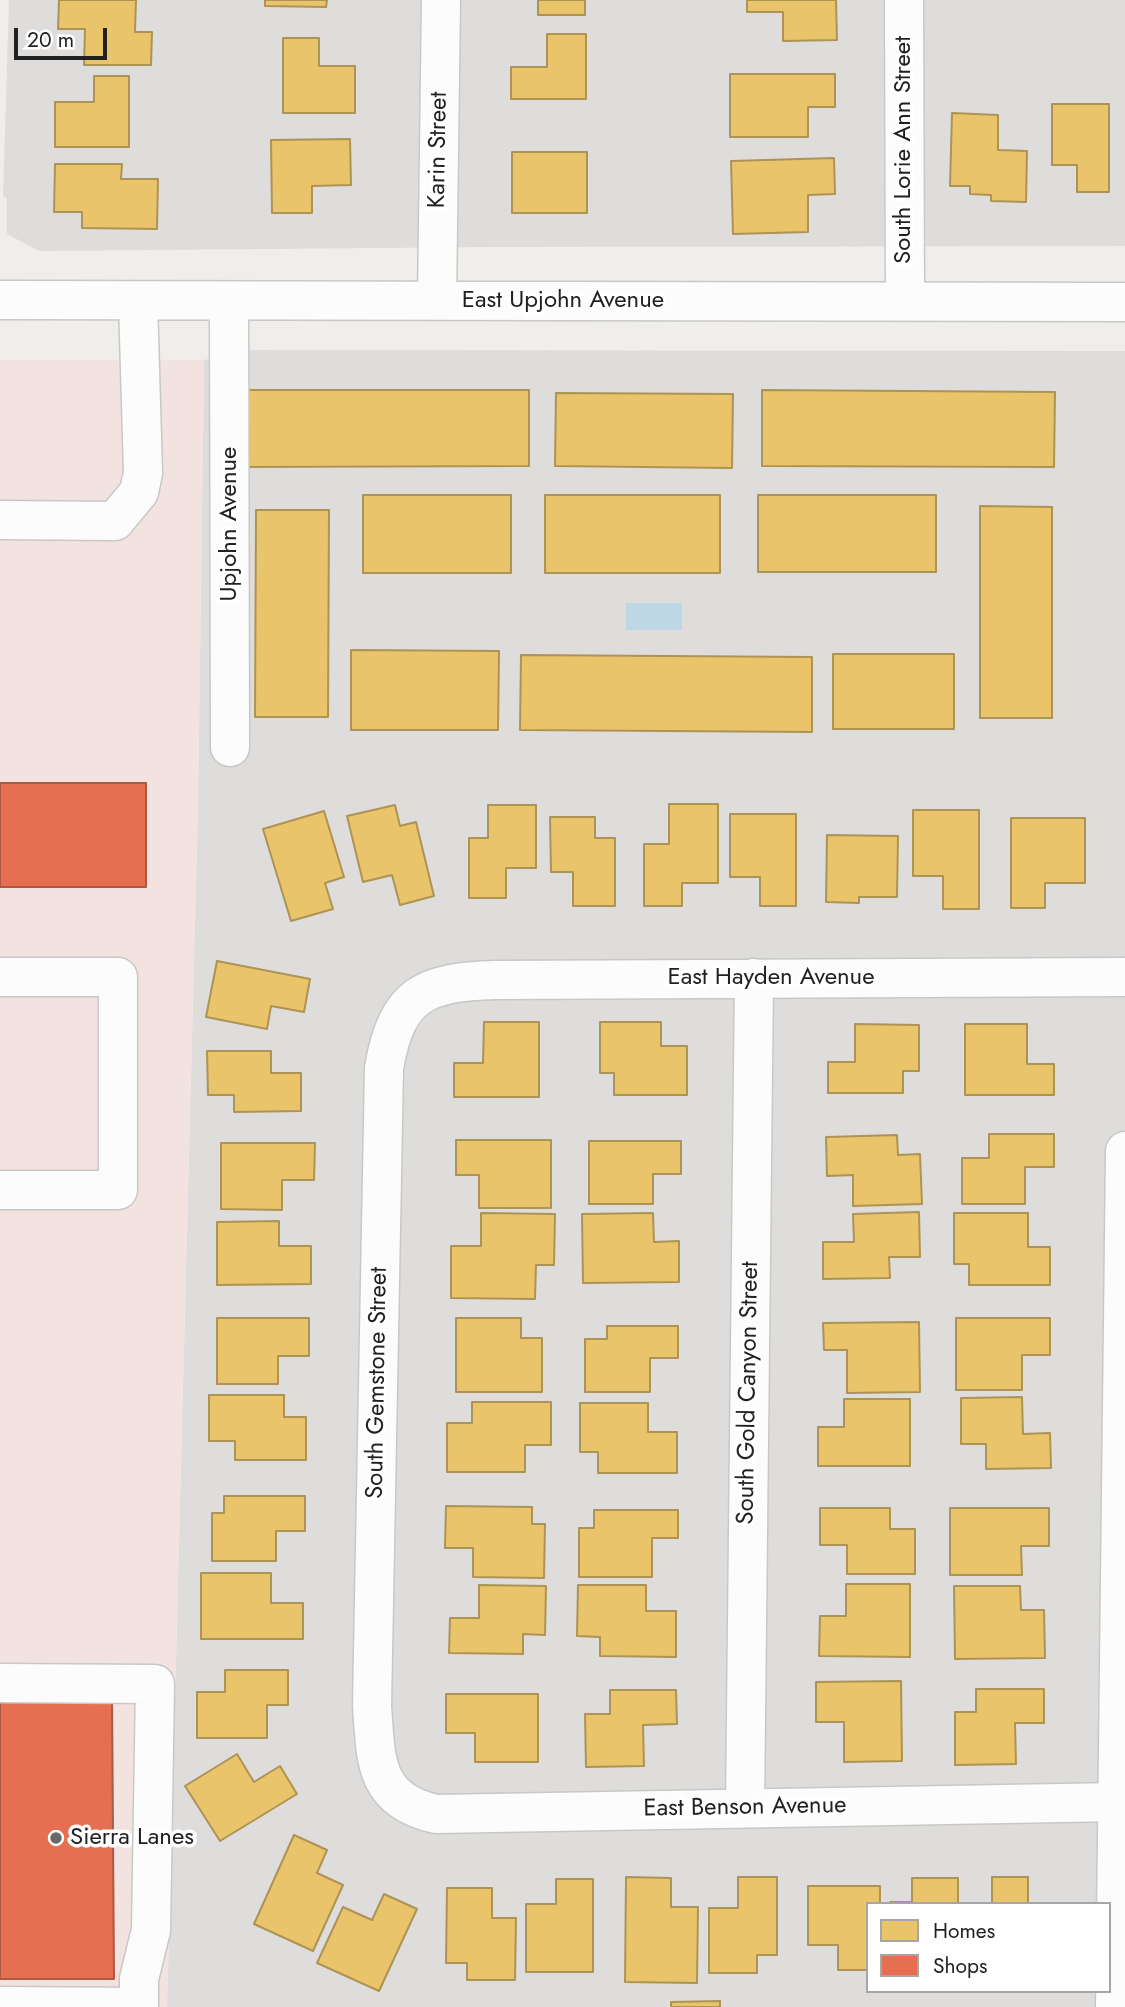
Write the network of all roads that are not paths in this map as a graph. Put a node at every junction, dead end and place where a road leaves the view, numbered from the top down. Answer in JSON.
{"nodes":[{"id":1,"x":441,"y":0,"type":"edge"},
{"id":2,"x":904,"y":0,"type":"edge"},
{"id":3,"x":0,"y":300,"type":"edge"},
{"id":4,"x":905,"y":300,"type":"junction"},
{"id":5,"x":138,"y":301,"type":"junction"},
{"id":6,"x":229,"y":301,"type":"junction"},
{"id":7,"x":437,"y":301,"type":"junction"},
{"id":8,"x":1125,"y":302,"type":"edge"},
{"id":9,"x":0,"y":520,"type":"edge"},
{"id":10,"x":230,"y":747,"type":"dead end"},
{"id":11,"x":0,"y":977,"type":"edge"},
{"id":12,"x":1125,"y":977,"type":"edge"},
{"id":13,"x":754,"y":978,"type":"junction"},
{"id":14,"x":419,"y":994,"type":"joint"},
{"id":15,"x":1125,"y":1151,"type":"edge"},
{"id":16,"x":0,"y":1190,"type":"edge"},
{"id":17,"x":1124,"y":1278,"type":"edge"},
{"id":18,"x":0,"y":1683,"type":"edge"},
{"id":19,"x":384,"y":1781,"type":"joint"},
{"id":20,"x":1118,"y":1802,"type":"junction"},
{"id":21,"x":745,"y":1808,"type":"junction"},
{"id":22,"x":0,"y":2006,"type":"edge"},
{"id":23,"x":139,"y":2007,"type":"edge"},
{"id":24,"x":1115,"y":2007,"type":"edge"}],
"edges":[{"from":1,"to":7,"type":"street","name":"Karin Street"},
{"from":2,"to":4,"type":"street","name":"South Lorie Ann Street"},
{"from":3,"to":5,"type":"street","name":"East Upjohn Avenue"},
{"from":4,"to":7,"type":"street","name":"East Upjohn Avenue"},
{"from":4,"to":8,"type":"street","name":"East Upjohn Avenue"},
{"from":5,"to":6,"type":"street","name":"East Upjohn Avenue"},
{"from":5,"to":9,"type":"street"},
{"from":6,"to":7,"type":"street","name":"East Upjohn Avenue"},
{"from":6,"to":10,"type":"street","name":"Upjohn Avenue"},
{"from":11,"to":16,"type":"street"},
{"from":12,"to":13,"type":"street","name":"East Hayden Avenue"},
{"from":13,"to":14,"type":"street","name":"East Hayden Avenue"},
{"from":13,"to":21,"type":"street","name":"South Gold Canyon Street"},
{"from":14,"to":19,"type":"street","name":"South Gemstone Street"},
{"from":15,"to":17,"type":"street"},
{"from":17,"to":20,"type":"street"},
{"from":18,"to":23,"type":"street"},
{"from":19,"to":21,"type":"street","name":"East Benson Avenue"},
{"from":20,"to":21,"type":"street","name":"East Benson Avenue"},
{"from":20,"to":24,"type":"street"},
{"from":22,"to":23,"type":"street"}]}
